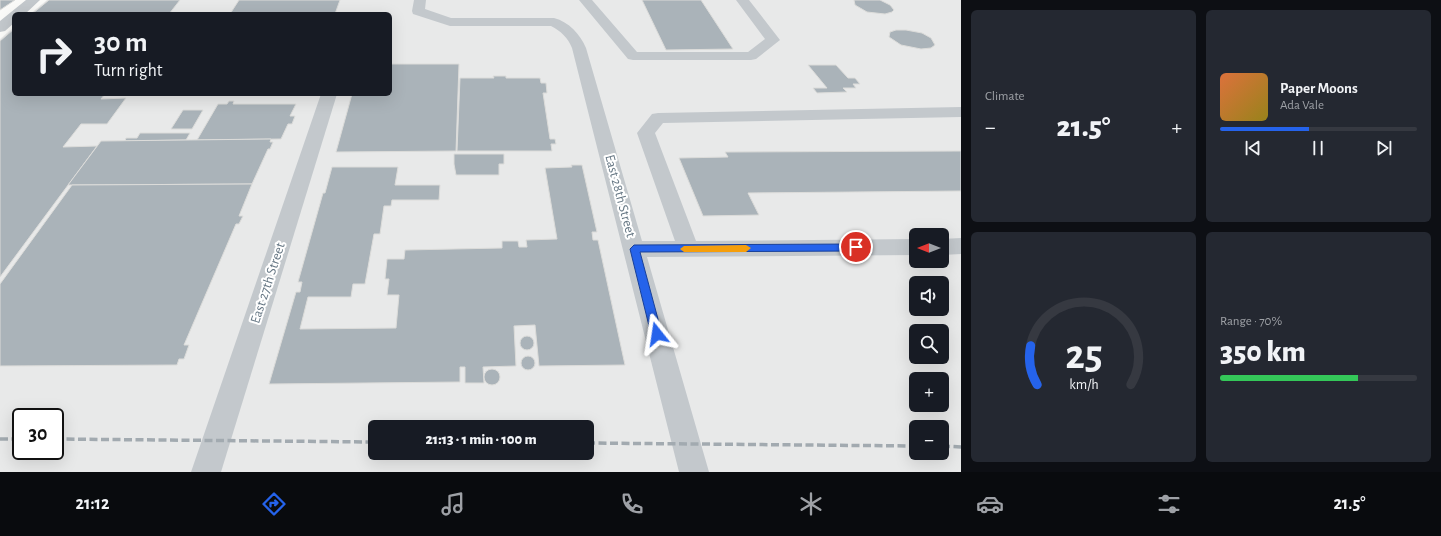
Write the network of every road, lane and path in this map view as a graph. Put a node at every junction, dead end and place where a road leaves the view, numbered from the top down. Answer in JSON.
{"nodes":[{"id":1,"x":34,"y":0,"type":"edge"},
{"id":2,"x":420,"y":0,"type":"edge"},
{"id":3,"x":585,"y":0,"type":"edge"},
{"id":4,"x":742,"y":0,"type":"edge"},
{"id":5,"x":19,"y":12,"type":"edge"},
{"id":6,"x":12,"y":19,"type":"edge"},
{"id":7,"x":0,"y":28,"type":"edge"},
{"id":8,"x":328,"y":96,"type":"edge"},
{"id":9,"x":961,"y":112,"type":"edge"},
{"id":10,"x":961,"y":246,"type":"edge"},
{"id":11,"x":909,"y":247,"type":"edge"},
{"id":12,"x":949,"y":247,"type":"edge"},
{"id":13,"x":634,"y":249,"type":"junction"},
{"id":14,"x":689,"y":249,"type":"junction"},
{"id":15,"x":206,"y":472,"type":"edge"},
{"id":16,"x":694,"y":472,"type":"edge"}],
"edges":[{"from":1,"to":5,"type":"street"},
{"from":2,"to":13,"type":"street","name":"East 28th Street"},
{"from":3,"to":4,"type":"street"},
{"from":6,"to":7,"type":"street"},
{"from":8,"to":15,"type":"street","name":"East 27th Street"},
{"from":9,"to":14,"type":"street"},
{"from":10,"to":12,"type":"street"},
{"from":11,"to":14,"type":"street"},
{"from":13,"to":14,"type":"street"},
{"from":13,"to":16,"type":"street","name":"East 28th Street"}]}
